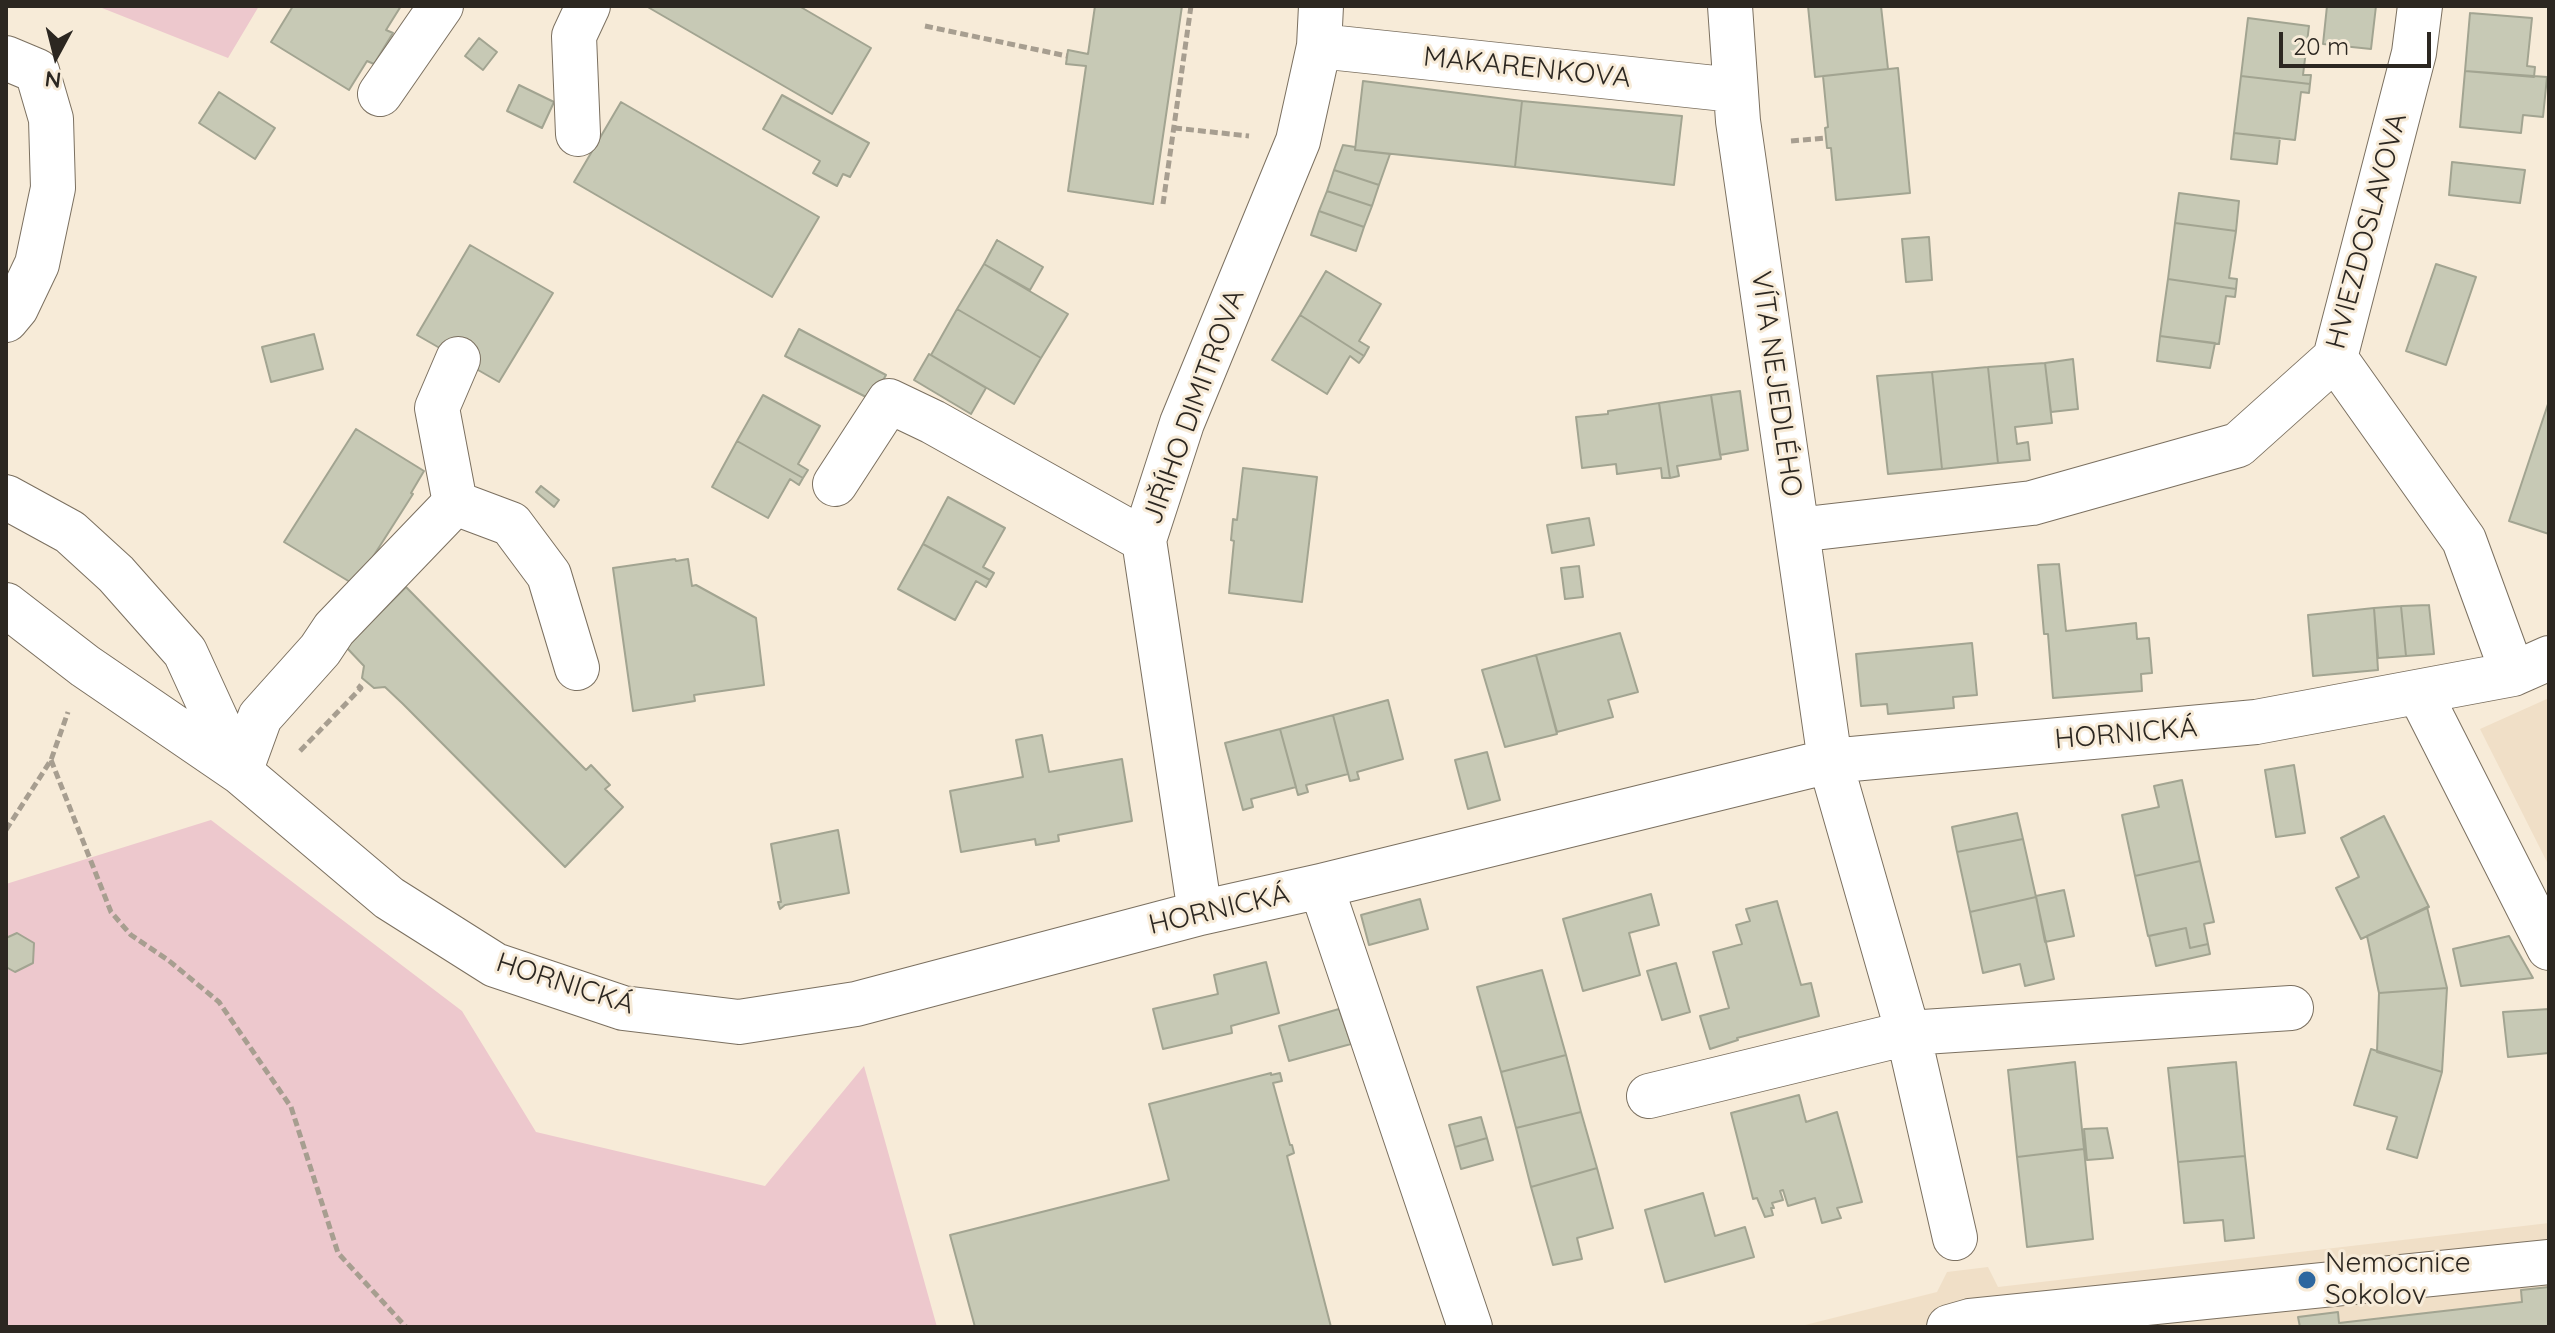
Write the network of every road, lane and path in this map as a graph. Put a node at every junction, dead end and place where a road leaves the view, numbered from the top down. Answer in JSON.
{"nodes":[{"id":1,"x":441,"y":6,"type":"edge"},
{"id":2,"x":588,"y":6,"type":"edge"},
{"id":3,"x":1191,"y":6,"type":"edge"},
{"id":4,"x":1730,"y":6,"type":"edge"},
{"id":5,"x":2420,"y":6,"type":"edge"},
{"id":6,"x":925,"y":26,"type":"dead end"},
{"id":7,"x":1320,"y":26,"type":"edge"},
{"id":8,"x":1067,"y":56,"type":"dead end"},
{"id":9,"x":6,"y":58,"type":"edge"},
{"id":10,"x":1734,"y":90,"type":"junction"},
{"id":11,"x":380,"y":94,"type":"dead end"},
{"id":12,"x":1174,"y":128,"type":"junction"},
{"id":13,"x":578,"y":134,"type":"dead end"},
{"id":14,"x":1298,"y":141,"type":"junction"},
{"id":15,"x":1163,"y":204,"type":"dead end"},
{"id":16,"x":6,"y":320,"type":"edge"},
{"id":17,"x":2335,"y":358,"type":"junction"},
{"id":18,"x":458,"y":359,"type":"dead end"},
{"id":19,"x":835,"y":484,"type":"dead end"},
{"id":20,"x":6,"y":497,"type":"edge"},
{"id":21,"x":455,"y":503,"type":"junction"},
{"id":22,"x":1797,"y":530,"type":"junction"},
{"id":23,"x":1144,"y":540,"type":"junction"},
{"id":24,"x":6,"y":605,"type":"edge"},
{"id":25,"x":320,"y":650,"type":"junction"},
{"id":26,"x":85,"y":666,"type":"junction"},
{"id":27,"x":2531,"y":666,"type":"edge"},
{"id":28,"x":577,"y":668,"type":"dead end"},
{"id":29,"x":2419,"y":692,"type":"junction"},
{"id":30,"x":51,"y":760,"type":"junction"},
{"id":31,"x":1830,"y":761,"type":"junction"},
{"id":32,"x":290,"y":762,"type":"dead end"},
{"id":33,"x":240,"y":772,"type":"junction"},
{"id":34,"x":6,"y":830,"type":"edge"},
{"id":35,"x":1321,"y":886,"type":"junction"},
{"id":36,"x":1200,"y":913,"type":"junction"},
{"id":37,"x":2549,"y":948,"type":"edge"},
{"id":38,"x":2291,"y":1008,"type":"dead end"},
{"id":39,"x":1908,"y":1033,"type":"junction"},
{"id":40,"x":1649,"y":1096,"type":"dead end"},
{"id":41,"x":1955,"y":1238,"type":"dead end"},
{"id":42,"x":2549,"y":1262,"type":"edge"},
{"id":43,"x":406,"y":1327,"type":"edge"},
{"id":44,"x":1470,"y":1327,"type":"edge"},
{"id":45,"x":1949,"y":1327,"type":"edge"}],
"edges":[{"from":1,"to":11,"type":"street"},
{"from":2,"to":13,"type":"street"},
{"from":3,"to":12,"type":"path"},
{"from":4,"to":10,"type":"street","name":"VÍTA NEJEDLÉHO"},
{"from":5,"to":17,"type":"street","name":"HVIEZDOSLAVOVA"},
{"from":6,"to":8,"type":"path"},
{"from":7,"to":10,"type":"street","name":"MAKARENKOVA"},
{"from":7,"to":14,"type":"street","name":"JIŘÍHO DIMITROVA"},
{"from":9,"to":16,"type":"street"},
{"from":10,"to":22,"type":"street","name":"VÍTA NEJEDLÉHO"},
{"from":12,"to":14,"type":"path"},
{"from":12,"to":15,"type":"path"},
{"from":14,"to":23,"type":"street","name":"JIŘÍHO DIMITROVA"},
{"from":17,"to":22,"type":"street","name":"HVIEZDOSLAVOVA"},
{"from":17,"to":27,"type":"street"},
{"from":18,"to":21,"type":"street"},
{"from":19,"to":23,"type":"street"},
{"from":20,"to":33,"type":"street"},
{"from":21,"to":25,"type":"street"},
{"from":21,"to":28,"type":"street"},
{"from":22,"to":31,"type":"street","name":"VÍTA NEJEDLÉHO"},
{"from":23,"to":36,"type":"street","name":"JIŘÍHO DIMITROVA"},
{"from":24,"to":26,"type":"street","name":"HORNICKÁ"},
{"from":25,"to":32,"type":"path"},
{"from":25,"to":33,"type":"street"},
{"from":26,"to":30,"type":"path"},
{"from":26,"to":33,"type":"street","name":"HORNICKÁ"},
{"from":27,"to":29,"type":"street","name":"HORNICKÁ"},
{"from":29,"to":31,"type":"street","name":"HORNICKÁ"},
{"from":29,"to":37,"type":"street"},
{"from":30,"to":34,"type":"path"},
{"from":30,"to":43,"type":"path"},
{"from":31,"to":35,"type":"street","name":"HORNICKÁ"},
{"from":31,"to":39,"type":"street"},
{"from":33,"to":36,"type":"street","name":"HORNICKÁ"},
{"from":35,"to":36,"type":"street","name":"HORNICKÁ"},
{"from":35,"to":44,"type":"street","name":"HORNICKÁ"},
{"from":38,"to":39,"type":"street"},
{"from":39,"to":40,"type":"street"},
{"from":39,"to":41,"type":"street"},
{"from":42,"to":45,"type":"street"}]}
